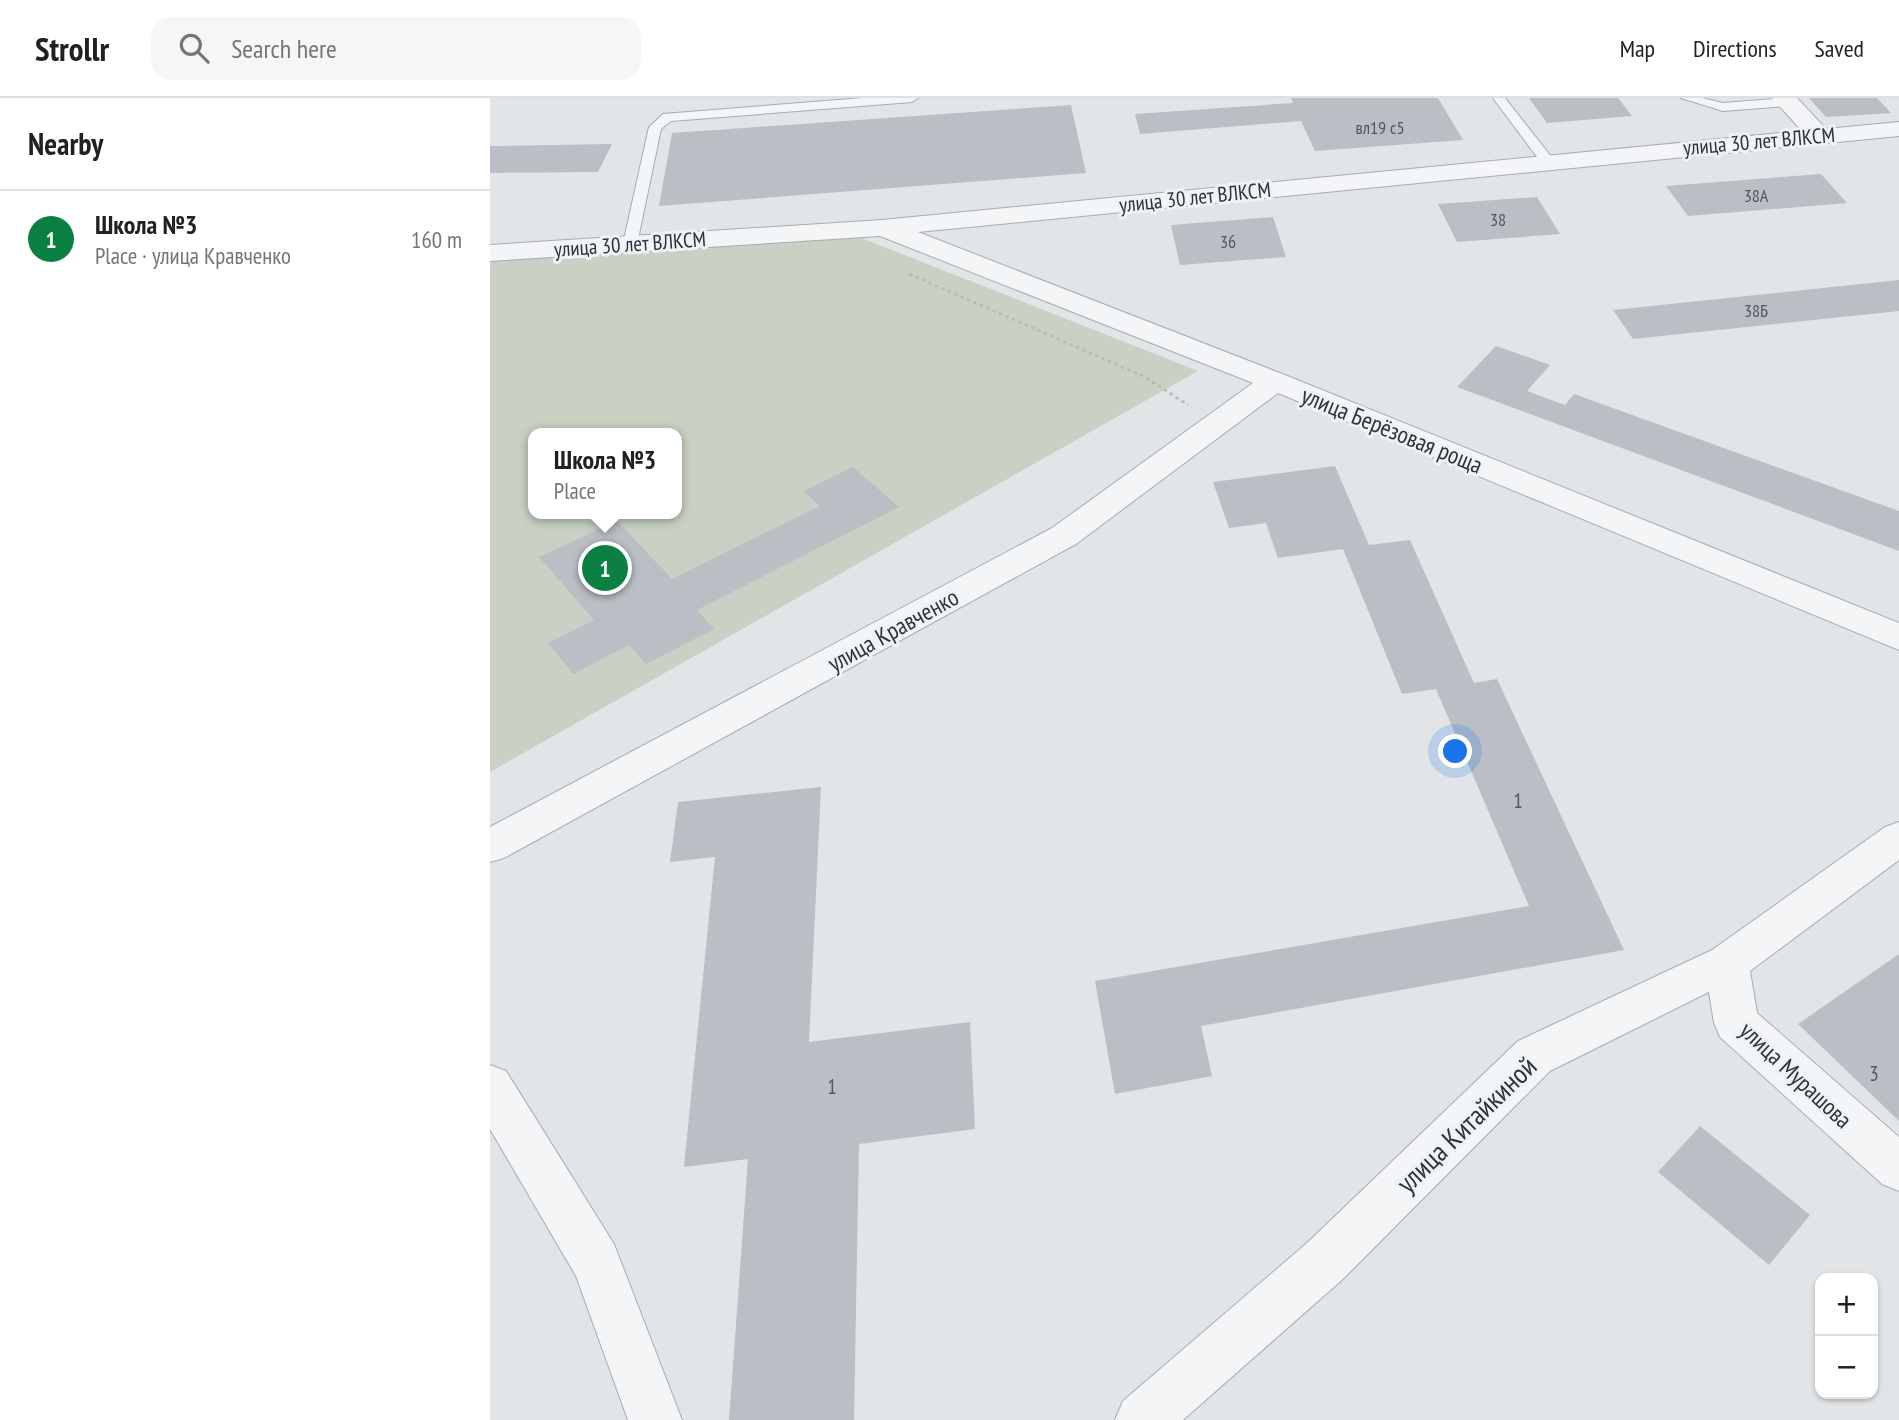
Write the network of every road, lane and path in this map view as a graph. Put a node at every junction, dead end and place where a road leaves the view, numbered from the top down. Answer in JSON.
{"nodes":[{"id":1,"x":912,"y":98,"type":"edge"},
{"id":2,"x":1499,"y":98,"type":"edge"},
{"id":3,"x":1687,"y":98,"type":"edge"},
{"id":4,"x":1786,"y":100,"type":"edge"},
{"id":5,"x":1899,"y":129,"type":"edge"},
{"id":6,"x":1818,"y":135,"type":"junction"},
{"id":7,"x":1548,"y":162,"type":"junction"},
{"id":8,"x":882,"y":228,"type":"junction"},
{"id":9,"x":630,"y":244,"type":"junction"},
{"id":10,"x":490,"y":253,"type":"edge"},
{"id":11,"x":909,"y":274,"type":"dead end"},
{"id":12,"x":1275,"y":381,"type":"junction"},
{"id":13,"x":1215,"y":424,"type":"junction"},
{"id":14,"x":1899,"y":637,"type":"edge"},
{"id":15,"x":1899,"y":838,"type":"edge"},
{"id":16,"x":490,"y":846,"type":"edge"},
{"id":17,"x":1727,"y":963,"type":"junction"},
{"id":18,"x":490,"y":1086,"type":"edge"},
{"id":19,"x":1899,"y":1168,"type":"edge"},
{"id":20,"x":655,"y":1420,"type":"edge"},
{"id":21,"x":1142,"y":1420,"type":"edge"}],
"edges":[{"from":1,"to":9,"type":"lane"},
{"from":2,"to":7,"type":"lane"},
{"from":3,"to":4,"type":"lane"},
{"from":4,"to":6,"type":"street"},
{"from":5,"to":6,"type":"street","name":"улица 30 лет ВЛКСМ"},
{"from":6,"to":7,"type":"street","name":"улица 30 лет ВЛКСМ"},
{"from":7,"to":8,"type":"street","name":"улица 30 лет ВЛКСМ"},
{"from":8,"to":9,"type":"street","name":"улица 30 лет ВЛКСМ"},
{"from":8,"to":12,"type":"street","name":"улица Берёзовая роща"},
{"from":9,"to":10,"type":"street","name":"улица 30 лет ВЛКСМ"},
{"from":11,"to":13,"type":"path"},
{"from":12,"to":13,"type":"street","name":"улица Кравченко"},
{"from":12,"to":14,"type":"street","name":"улица Берёзовая роща"},
{"from":13,"to":16,"type":"street","name":"улица Кравченко"},
{"from":15,"to":17,"type":"street","name":"улица Китайкиной"},
{"from":17,"to":19,"type":"street","name":"улица Мурашова"},
{"from":17,"to":21,"type":"street","name":"улица Китайкиной"},
{"from":18,"to":20,"type":"street"}]}
